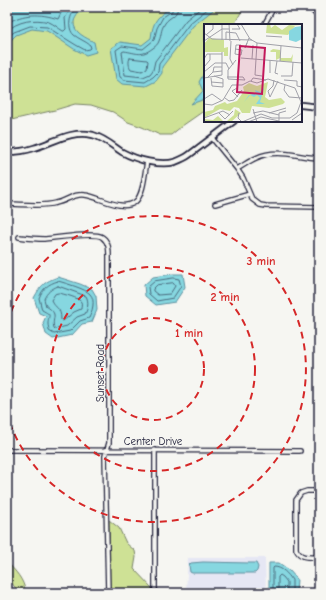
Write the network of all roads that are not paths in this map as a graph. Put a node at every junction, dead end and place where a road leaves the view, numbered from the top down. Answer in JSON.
{"nodes":[{"id":1,"x":274,"y":7,"type":"edge"},
{"id":2,"x":309,"y":7,"type":"edge"},
{"id":3,"x":319,"y":18,"type":"edge"},
{"id":4,"x":265,"y":24,"type":"edge"},
{"id":5,"x":302,"y":105,"type":"edge"},
{"id":6,"x":319,"y":107,"type":"edge"},
{"id":7,"x":233,"y":122,"type":"edge"},
{"id":8,"x":212,"y":138,"type":"junction"},
{"id":9,"x":7,"y":152,"type":"edge"},
{"id":10,"x":319,"y":158,"type":"edge"},
{"id":11,"x":147,"y":161,"type":"junction"},
{"id":12,"x":237,"y":169,"type":"junction"},
{"id":13,"x":250,"y":194,"type":"junction"},
{"id":14,"x":7,"y":204,"type":"edge"},
{"id":15,"x":215,"y":204,"type":"dead end"},
{"id":16,"x":319,"y":207,"type":"edge"},
{"id":17,"x":19,"y":237,"type":"dead end"},
{"id":18,"x":7,"y":450,"type":"edge"},
{"id":19,"x":107,"y":450,"type":"junction"},
{"id":20,"x":155,"y":450,"type":"junction"},
{"id":21,"x":300,"y":450,"type":"dead end"},
{"id":22,"x":319,"y":491,"type":"edge"},
{"id":23,"x":319,"y":557,"type":"edge"},
{"id":24,"x":108,"y":593,"type":"edge"},
{"id":25,"x":155,"y":593,"type":"edge"}],
"edges":[{"from":1,"to":4,"type":"street"},
{"from":2,"to":3,"type":"street"},
{"from":5,"to":6,"type":"street"},
{"from":7,"to":8,"type":"street"},
{"from":8,"to":11,"type":"street"},
{"from":8,"to":12,"type":"street"},
{"from":9,"to":11,"type":"street"},
{"from":10,"to":12,"type":"street"},
{"from":11,"to":14,"type":"street"},
{"from":12,"to":13,"type":"street"},
{"from":13,"to":15,"type":"street"},
{"from":13,"to":16,"type":"street"},
{"from":17,"to":19,"type":"street","name":"Sunset Road"},
{"from":18,"to":19,"type":"street","name":"Center Drive"},
{"from":19,"to":20,"type":"street","name":"Center Drive"},
{"from":19,"to":24,"type":"street","name":"Sunset Road"},
{"from":20,"to":21,"type":"street","name":"Center Drive"},
{"from":20,"to":25,"type":"street"},
{"from":22,"to":23,"type":"street"}]}
